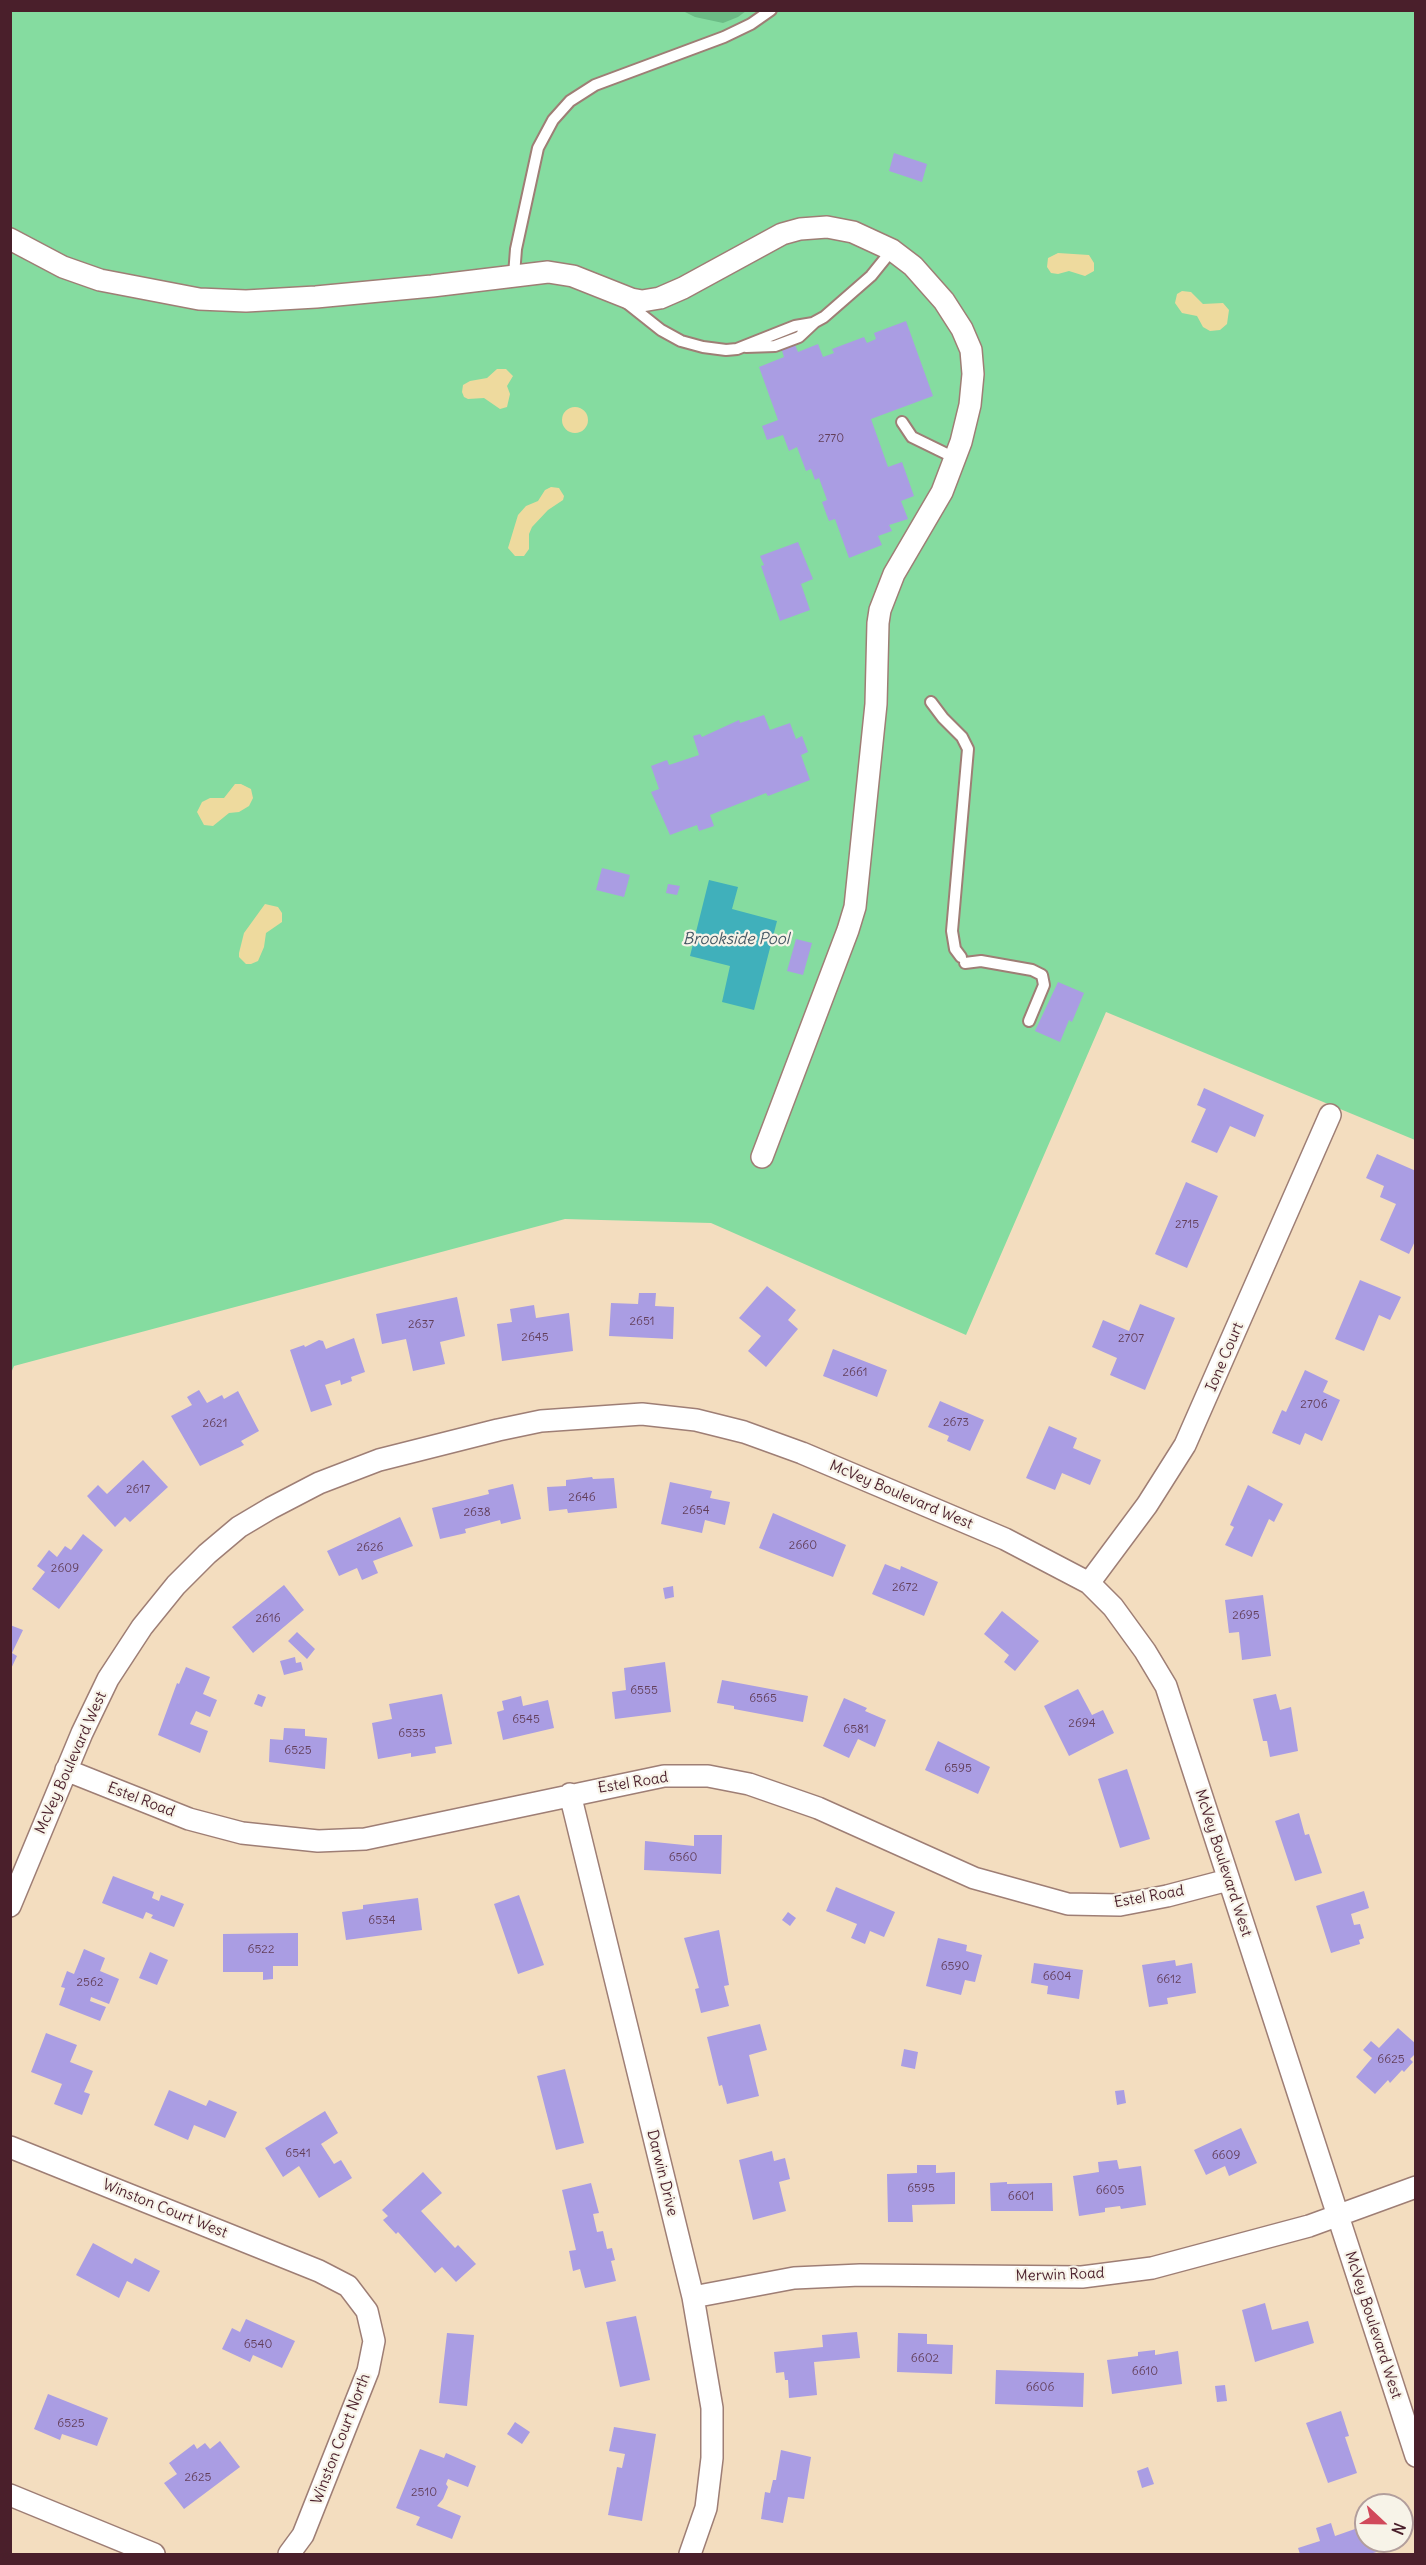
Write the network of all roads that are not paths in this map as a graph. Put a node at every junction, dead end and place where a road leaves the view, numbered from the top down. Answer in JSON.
{"nodes":[{"id":1,"x":771,"y":10,"type":"edge"},
{"id":2,"x":10,"y":239,"type":"edge"},
{"id":3,"x":892,"y":250,"type":"junction"},
{"id":4,"x":514,"y":275,"type":"junction"},
{"id":5,"x":613,"y":291,"type":"junction"},
{"id":6,"x":902,"y":422,"type":"dead end"},
{"id":7,"x":956,"y":458,"type":"junction"},
{"id":8,"x":931,"y":702,"type":"dead end"},
{"id":9,"x":1029,"y":1021,"type":"dead end"},
{"id":10,"x":1330,"y":1114,"type":"dead end"},
{"id":11,"x":762,"y":1157,"type":"dead end"},
{"id":12,"x":1089,"y":1583,"type":"junction"},
{"id":13,"x":66,"y":1770,"type":"junction"},
{"id":14,"x":570,"y":1794,"type":"junction"},
{"id":15,"x":1228,"y":1880,"type":"junction"},
{"id":16,"x":10,"y":1906,"type":"edge"},
{"id":17,"x":10,"y":2147,"type":"edge"},
{"id":18,"x":1416,"y":2187,"type":"edge"},
{"id":19,"x":1338,"y":2216,"type":"junction"},
{"id":20,"x":319,"y":2271,"type":"joint"},
{"id":21,"x":693,"y":2296,"type":"junction"},
{"id":22,"x":1416,"y":2456,"type":"edge"},
{"id":23,"x":10,"y":2495,"type":"edge"},
{"id":24,"x":154,"y":2554,"type":"edge"},
{"id":25,"x":289,"y":2554,"type":"edge"},
{"id":26,"x":690,"y":2554,"type":"edge"}],
"edges":[{"from":1,"to":4,"type":"lane"},
{"from":2,"to":4,"type":"street"},
{"from":3,"to":5,"type":"street"},
{"from":3,"to":5,"type":"lane"},
{"from":3,"to":7,"type":"street"},
{"from":4,"to":5,"type":"street"},
{"from":6,"to":7,"type":"lane"},
{"from":7,"to":11,"type":"street"},
{"from":8,"to":9,"type":"lane"},
{"from":10,"to":12,"type":"street","name":"Ione Court"},
{"from":12,"to":13,"type":"street","name":"McVey Boulevard West"},
{"from":12,"to":15,"type":"street","name":"McVey Boulevard West"},
{"from":13,"to":14,"type":"street","name":"Estel Road"},
{"from":13,"to":16,"type":"street","name":"McVey Boulevard West"},
{"from":14,"to":15,"type":"street","name":"Estel Road"},
{"from":14,"to":21,"type":"street","name":"Darwin Drive"},
{"from":15,"to":19,"type":"street","name":"McVey Boulevard West"},
{"from":17,"to":20,"type":"street","name":"Winston Court West"},
{"from":18,"to":19,"type":"street","name":"Merwin Road"},
{"from":19,"to":21,"type":"street","name":"Merwin Road"},
{"from":19,"to":22,"type":"street","name":"McVey Boulevard West"},
{"from":20,"to":25,"type":"street","name":"Winston Court North"},
{"from":21,"to":26,"type":"street","name":"Darwin Drive"},
{"from":23,"to":24,"type":"street"}]}
